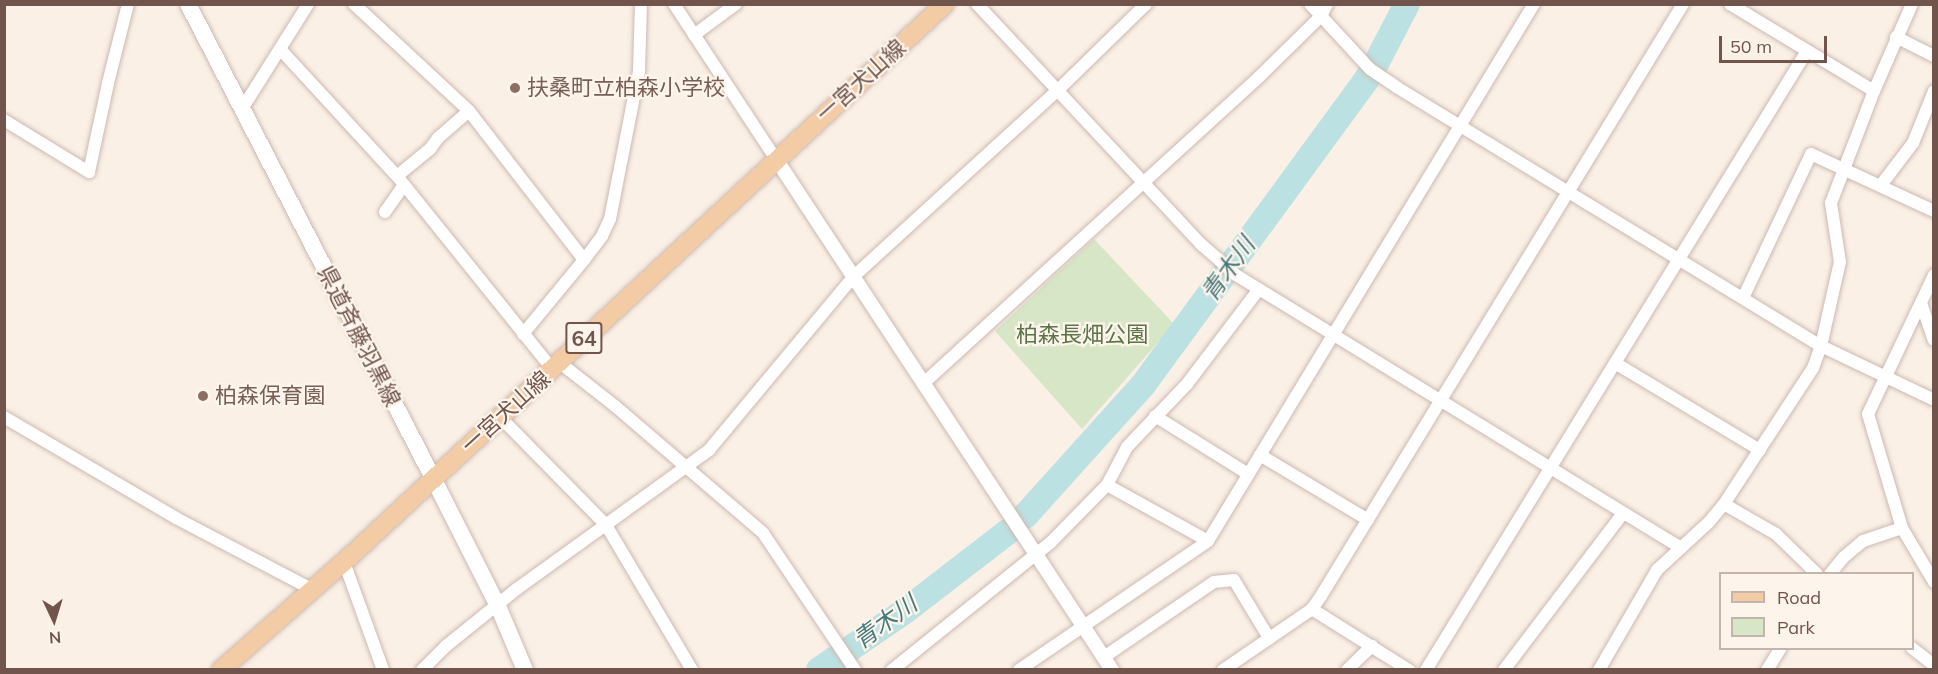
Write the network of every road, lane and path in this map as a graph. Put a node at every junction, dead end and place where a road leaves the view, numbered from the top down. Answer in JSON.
{"nodes":[{"id":1,"x":128,"y":4,"type":"edge"},
{"id":2,"x":188,"y":4,"type":"edge"},
{"id":3,"x":308,"y":4,"type":"edge"},
{"id":4,"x":354,"y":4,"type":"edge"},
{"id":5,"x":641,"y":4,"type":"edge"},
{"id":6,"x":674,"y":4,"type":"edge"},
{"id":7,"x":736,"y":4,"type":"edge"},
{"id":8,"x":945,"y":4,"type":"edge"},
{"id":9,"x":977,"y":4,"type":"edge"},
{"id":10,"x":1146,"y":4,"type":"edge"},
{"id":11,"x":1310,"y":4,"type":"edge"},
{"id":12,"x":1327,"y":4,"type":"edge"},
{"id":13,"x":1534,"y":4,"type":"edge"},
{"id":14,"x":1683,"y":4,"type":"edge"},
{"id":15,"x":1730,"y":4,"type":"edge"},
{"id":16,"x":1912,"y":4,"type":"edge"},
{"id":17,"x":1321,"y":16,"type":"junction"},
{"id":18,"x":694,"y":35,"type":"junction"},
{"id":19,"x":1896,"y":37,"type":"junction"},
{"id":20,"x":281,"y":50,"type":"junction"},
{"id":21,"x":1806,"y":51,"type":"junction"},
{"id":22,"x":1934,"y":56,"type":"edge"},
{"id":23,"x":1058,"y":90,"type":"junction"},
{"id":24,"x":1934,"y":91,"type":"edge"},
{"id":25,"x":1874,"y":92,"type":"junction"},
{"id":26,"x":242,"y":109,"type":"junction"},
{"id":27,"x":469,"y":111,"type":"junction"},
{"id":28,"x":4,"y":120,"type":"edge"},
{"id":29,"x":1461,"y":127,"type":"junction"},
{"id":30,"x":776,"y":159,"type":"junction"},
{"id":31,"x":1845,"y":168,"type":"junction"},
{"id":32,"x":400,"y":181,"type":"junction"},
{"id":33,"x":1143,"y":181,"type":"junction"},
{"id":34,"x":1881,"y":185,"type":"junction"},
{"id":35,"x":1569,"y":192,"type":"junction"},
{"id":36,"x":1934,"y":211,"type":"edge"},
{"id":37,"x":386,"y":212,"type":"dead end"},
{"id":38,"x":1677,"y":258,"type":"junction"},
{"id":39,"x":584,"y":260,"type":"junction"},
{"id":40,"x":1934,"y":275,"type":"edge"},
{"id":41,"x":853,"y":277,"type":"junction"},
{"id":42,"x":1259,"y":289,"type":"junction"},
{"id":43,"x":1743,"y":298,"type":"junction"},
{"id":44,"x":1921,"y":303,"type":"junction"},
{"id":45,"x":523,"y":333,"type":"junction"},
{"id":46,"x":1333,"y":335,"type":"junction"},
{"id":47,"x":1934,"y":340,"type":"edge"},
{"id":48,"x":1821,"y":346,"type":"junction"},
{"id":49,"x":1615,"y":363,"type":"junction"},
{"id":50,"x":556,"y":366,"type":"junction"},
{"id":51,"x":1884,"y":376,"type":"junction"},
{"id":52,"x":925,"y":382,"type":"junction"},
{"id":53,"x":1443,"y":400,"type":"junction"},
{"id":54,"x":1934,"y":400,"type":"edge"},
{"id":55,"x":4,"y":417,"type":"edge"},
{"id":56,"x":500,"y":417,"type":"junction"},
{"id":57,"x":1155,"y":417,"type":"junction"},
{"id":58,"x":1760,"y":450,"type":"junction"},
{"id":59,"x":1260,"y":455,"type":"junction"},
{"id":60,"x":684,"y":467,"type":"junction"},
{"id":61,"x":1550,"y":469,"type":"junction"},
{"id":62,"x":1248,"y":474,"type":"junction"},
{"id":63,"x":433,"y":478,"type":"junction"},
{"id":64,"x":1107,"y":485,"type":"junction"},
{"id":65,"x":1724,"y":504,"type":"junction"},
{"id":66,"x":1623,"y":513,"type":"junction"},
{"id":67,"x":1368,"y":520,"type":"junction"},
{"id":68,"x":606,"y":525,"type":"junction"},
{"id":69,"x":1902,"y":528,"type":"junction"},
{"id":70,"x":1208,"y":541,"type":"junction"},
{"id":71,"x":1681,"y":548,"type":"junction"},
{"id":72,"x":1036,"y":554,"type":"junction"},
{"id":73,"x":344,"y":562,"type":"junction"},
{"id":74,"x":1816,"y":572,"type":"edge"},
{"id":75,"x":1831,"y":572,"type":"edge"},
{"id":76,"x":1934,"y":582,"type":"edge"},
{"id":77,"x":311,"y":589,"type":"junction"},
{"id":78,"x":498,"y":606,"type":"junction"},
{"id":79,"x":1312,"y":609,"type":"junction"},
{"id":80,"x":1084,"y":626,"type":"junction"},
{"id":81,"x":1269,"y":638,"type":"junction"},
{"id":82,"x":1372,"y":646,"type":"junction"},
{"id":83,"x":1780,"y":650,"type":"edge"},
{"id":84,"x":1914,"y":650,"type":"edge"},
{"id":85,"x":1104,"y":657,"type":"junction"},
{"id":86,"x":1934,"y":665,"type":"edge"},
{"id":87,"x":221,"y":669,"type":"edge"},
{"id":88,"x":383,"y":669,"type":"edge"},
{"id":89,"x":422,"y":669,"type":"edge"},
{"id":90,"x":525,"y":669,"type":"edge"},
{"id":91,"x":692,"y":669,"type":"edge"},
{"id":92,"x":855,"y":669,"type":"edge"},
{"id":93,"x":892,"y":669,"type":"edge"},
{"id":94,"x":1019,"y":669,"type":"edge"},
{"id":95,"x":1112,"y":669,"type":"edge"},
{"id":96,"x":1223,"y":669,"type":"edge"},
{"id":97,"x":1347,"y":669,"type":"edge"},
{"id":98,"x":1409,"y":669,"type":"edge"},
{"id":99,"x":1426,"y":669,"type":"edge"},
{"id":100,"x":1504,"y":669,"type":"edge"},
{"id":101,"x":1599,"y":669,"type":"edge"},
{"id":102,"x":1767,"y":669,"type":"edge"}],
"edges":[{"from":1,"to":28,"type":"street"},
{"from":2,"to":26,"type":"main road","name":"県道斉藤羽黒線"},
{"from":3,"to":20,"type":"street"},
{"from":4,"to":27,"type":"street"},
{"from":5,"to":39,"type":"street"},
{"from":6,"to":18,"type":"street"},
{"from":7,"to":18,"type":"street"},
{"from":8,"to":30,"type":"main road","name":"一宮犬山線","number":"64"},
{"from":9,"to":23,"type":"street"},
{"from":10,"to":23,"type":"street"},
{"from":11,"to":17,"type":"street"},
{"from":12,"to":17,"type":"street"},
{"from":13,"to":29,"type":"street"},
{"from":14,"to":35,"type":"street"},
{"from":15,"to":21,"type":"street"},
{"from":16,"to":19,"type":"street"},
{"from":17,"to":29,"type":"street"},
{"from":17,"to":33,"type":"street"},
{"from":18,"to":30,"type":"street"},
{"from":19,"to":22,"type":"street"},
{"from":19,"to":25,"type":"street"},
{"from":20,"to":26,"type":"street"},
{"from":20,"to":32,"type":"street"},
{"from":21,"to":25,"type":"street"},
{"from":21,"to":38,"type":"street"},
{"from":23,"to":33,"type":"street"},
{"from":23,"to":41,"type":"street"},
{"from":24,"to":34,"type":"street"},
{"from":25,"to":31,"type":"street"},
{"from":26,"to":63,"type":"main road","name":"県道斉藤羽黒線"},
{"from":27,"to":32,"type":"street"},
{"from":27,"to":39,"type":"street"},
{"from":29,"to":35,"type":"street"},
{"from":29,"to":46,"type":"street"},
{"from":30,"to":41,"type":"street"},
{"from":30,"to":50,"type":"main road","name":"一宮犬山線","number":"64"},
{"from":31,"to":34,"type":"street"},
{"from":31,"to":43,"type":"street"},
{"from":31,"to":48,"type":"street"},
{"from":32,"to":37,"type":"street"},
{"from":32,"to":45,"type":"street"},
{"from":33,"to":42,"type":"street"},
{"from":33,"to":52,"type":"street"},
{"from":34,"to":36,"type":"street"},
{"from":35,"to":38,"type":"street"},
{"from":35,"to":53,"type":"street"},
{"from":38,"to":43,"type":"street"},
{"from":38,"to":49,"type":"street"},
{"from":39,"to":45,"type":"street"},
{"from":40,"to":44,"type":"street"},
{"from":41,"to":52,"type":"street"},
{"from":41,"to":60,"type":"street"},
{"from":42,"to":46,"type":"street"},
{"from":42,"to":57,"type":"street"},
{"from":43,"to":48,"type":"street"},
{"from":44,"to":47,"type":"street"},
{"from":44,"to":51,"type":"street"},
{"from":45,"to":50,"type":"street"},
{"from":46,"to":53,"type":"street"},
{"from":46,"to":59,"type":"street"},
{"from":48,"to":51,"type":"street"},
{"from":48,"to":58,"type":"street"},
{"from":49,"to":58,"type":"street"},
{"from":49,"to":61,"type":"street"},
{"from":50,"to":56,"type":"main road","name":"一宮犬山線","number":"64"},
{"from":50,"to":60,"type":"street"},
{"from":51,"to":54,"type":"street"},
{"from":51,"to":69,"type":"street"},
{"from":52,"to":72,"type":"street"},
{"from":53,"to":61,"type":"street"},
{"from":53,"to":67,"type":"street"},
{"from":55,"to":77,"type":"street"},
{"from":56,"to":63,"type":"main road","name":"一宮犬山線","number":"64"},
{"from":56,"to":68,"type":"street"},
{"from":57,"to":62,"type":"street"},
{"from":57,"to":64,"type":"street"},
{"from":58,"to":65,"type":"street"},
{"from":59,"to":62,"type":"street"},
{"from":59,"to":67,"type":"street"},
{"from":60,"to":68,"type":"street"},
{"from":60,"to":92,"type":"street"},
{"from":61,"to":66,"type":"street"},
{"from":61,"to":99,"type":"street"},
{"from":62,"to":70,"type":"street"},
{"from":63,"to":73,"type":"main road","name":"一宮犬山線","number":"64"},
{"from":63,"to":78,"type":"main road","name":"県道斉藤羽黒線"},
{"from":64,"to":70,"type":"street"},
{"from":64,"to":72,"type":"street"},
{"from":65,"to":71,"type":"street"},
{"from":65,"to":74,"type":"street"},
{"from":66,"to":71,"type":"street"},
{"from":66,"to":100,"type":"street"},
{"from":67,"to":79,"type":"street"},
{"from":68,"to":78,"type":"street"},
{"from":68,"to":91,"type":"street"},
{"from":69,"to":75,"type":"street"},
{"from":69,"to":76,"type":"street"},
{"from":70,"to":80,"type":"street"},
{"from":71,"to":101,"type":"street"},
{"from":72,"to":80,"type":"street"},
{"from":72,"to":93,"type":"street"},
{"from":73,"to":77,"type":"main road","name":"一宮犬山線","number":"64"},
{"from":73,"to":88,"type":"street"},
{"from":77,"to":87,"type":"main road","name":"一宮犬山線","number":"64"},
{"from":78,"to":89,"type":"street"},
{"from":78,"to":90,"type":"main road","name":"県道斉藤羽黒線"},
{"from":79,"to":81,"type":"street"},
{"from":79,"to":82,"type":"street"},
{"from":80,"to":85,"type":"street"},
{"from":80,"to":94,"type":"street"},
{"from":81,"to":85,"type":"street"},
{"from":81,"to":96,"type":"street"},
{"from":82,"to":97,"type":"street"},
{"from":82,"to":98,"type":"street"},
{"from":83,"to":102,"type":"street"},
{"from":84,"to":86,"type":"street"},
{"from":85,"to":95,"type":"street"}]}
